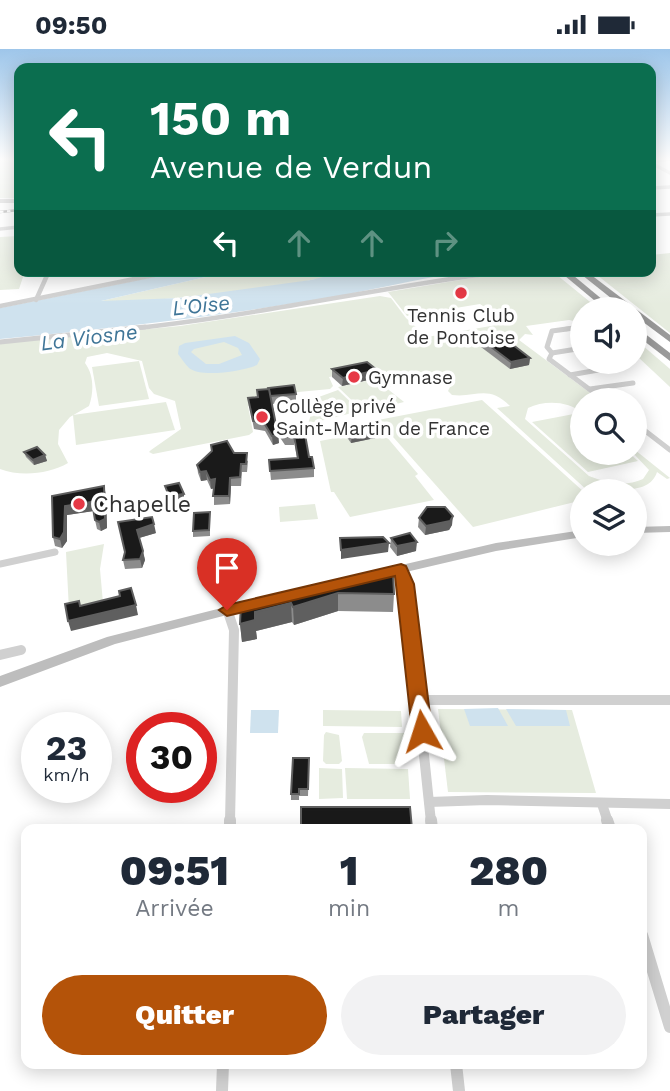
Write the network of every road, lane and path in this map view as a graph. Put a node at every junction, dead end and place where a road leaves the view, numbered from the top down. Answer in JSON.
{"nodes":[{"id":1,"x":46,"y":277,"type":"edge"},
{"id":2,"x":145,"y":277,"type":"edge"},
{"id":3,"x":458,"y":277,"type":"edge"},
{"id":4,"x":570,"y":277,"type":"edge"},
{"id":5,"x":588,"y":277,"type":"edge"},
{"id":6,"x":595,"y":297,"type":"edge"},
{"id":7,"x":615,"y":297,"type":"edge"},
{"id":8,"x":36,"y":300,"type":"junction"},
{"id":9,"x":0,"y":306,"type":"edge"},
{"id":10,"x":647,"y":321,"type":"edge"},
{"id":11,"x":570,"y":329,"type":"edge"},
{"id":12,"x":670,"y":339,"type":"edge"},
{"id":13,"x":647,"y":340,"type":"edge"},
{"id":14,"x":0,"y":342,"type":"edge"},
{"id":15,"x":570,"y":350,"type":"edge"},
{"id":16,"x":551,"y":353,"type":"junction"},
{"id":17,"x":670,"y":358,"type":"edge"},
{"id":18,"x":576,"y":374,"type":"edge"},
{"id":19,"x":570,"y":375,"type":"junction"},
{"id":20,"x":633,"y":383,"type":"dead end"},
{"id":21,"x":589,"y":388,"type":"edge"},
{"id":22,"x":597,"y":388,"type":"edge"},
{"id":23,"x":647,"y":432,"type":"edge"},
{"id":24,"x":670,"y":450,"type":"edge"},
{"id":25,"x":670,"y":529,"type":"edge"},
{"id":26,"x":647,"y":530,"type":"edge"},
{"id":27,"x":570,"y":535,"type":"edge"},
{"id":28,"x":55,"y":552,"type":"dead end"},
{"id":29,"x":0,"y":564,"type":"edge"},
{"id":30,"x":401,"y":569,"type":"junction"},
{"id":31,"x":340,"y":584,"type":"edge"},
{"id":32,"x":275,"y":599,"type":"edge"},
{"id":33,"x":227,"y":610,"type":"junction"},
{"id":34,"x":22,"y":649,"type":"dead end"},
{"id":35,"x":0,"y":655,"type":"edge"},
{"id":36,"x":0,"y":682,"type":"edge"},
{"id":37,"x":418,"y":699,"type":"junction"},
{"id":38,"x":670,"y":700,"type":"edge"},
{"id":39,"x":429,"y":802,"type":"junction"},
{"id":40,"x":602,"y":804,"type":"junction"},
{"id":41,"x":670,"y":804,"type":"edge"},
{"id":42,"x":230,"y":824,"type":"edge"},
{"id":43,"x":431,"y":824,"type":"edge"},
{"id":44,"x":608,"y":824,"type":"edge"},
{"id":45,"x":647,"y":951,"type":"edge"},
{"id":46,"x":670,"y":1027,"type":"edge"},
{"id":47,"x":223,"y":1069,"type":"edge"},
{"id":48,"x":457,"y":1069,"type":"edge"},
{"id":49,"x":222,"y":1091,"type":"edge"},
{"id":50,"x":459,"y":1091,"type":"edge"}],
"edges":[{"from":1,"to":8,"type":"street"},
{"from":2,"to":8,"type":"street"},
{"from":3,"to":14,"type":"street"},
{"from":4,"to":6,"type":"highway"},
{"from":5,"to":7,"type":"highway"},
{"from":8,"to":9,"type":"street"},
{"from":10,"to":12,"type":"highway"},
{"from":11,"to":16,"type":"street"},
{"from":13,"to":17,"type":"highway"},
{"from":15,"to":16,"type":"street"},
{"from":16,"to":19,"type":"street"},
{"from":18,"to":19,"type":"street"},
{"from":19,"to":21,"type":"street"},
{"from":20,"to":22,"type":"street"},
{"from":23,"to":24,"type":"street"},
{"from":25,"to":26,"type":"main road"},
{"from":27,"to":30,"type":"main road"},
{"from":28,"to":29,"type":"street"},
{"from":30,"to":31,"type":"main road"},
{"from":30,"to":37,"type":"street"},
{"from":32,"to":33,"type":"main road"},
{"from":33,"to":36,"type":"main road"},
{"from":33,"to":42,"type":"street"},
{"from":34,"to":35,"type":"street"},
{"from":37,"to":38,"type":"street"},
{"from":37,"to":39,"type":"street"},
{"from":39,"to":40,"type":"street"},
{"from":39,"to":43,"type":"street"},
{"from":40,"to":41,"type":"street"},
{"from":40,"to":44,"type":"street"},
{"from":45,"to":46,"type":"street"},
{"from":47,"to":49,"type":"street"},
{"from":48,"to":50,"type":"street"}]}
